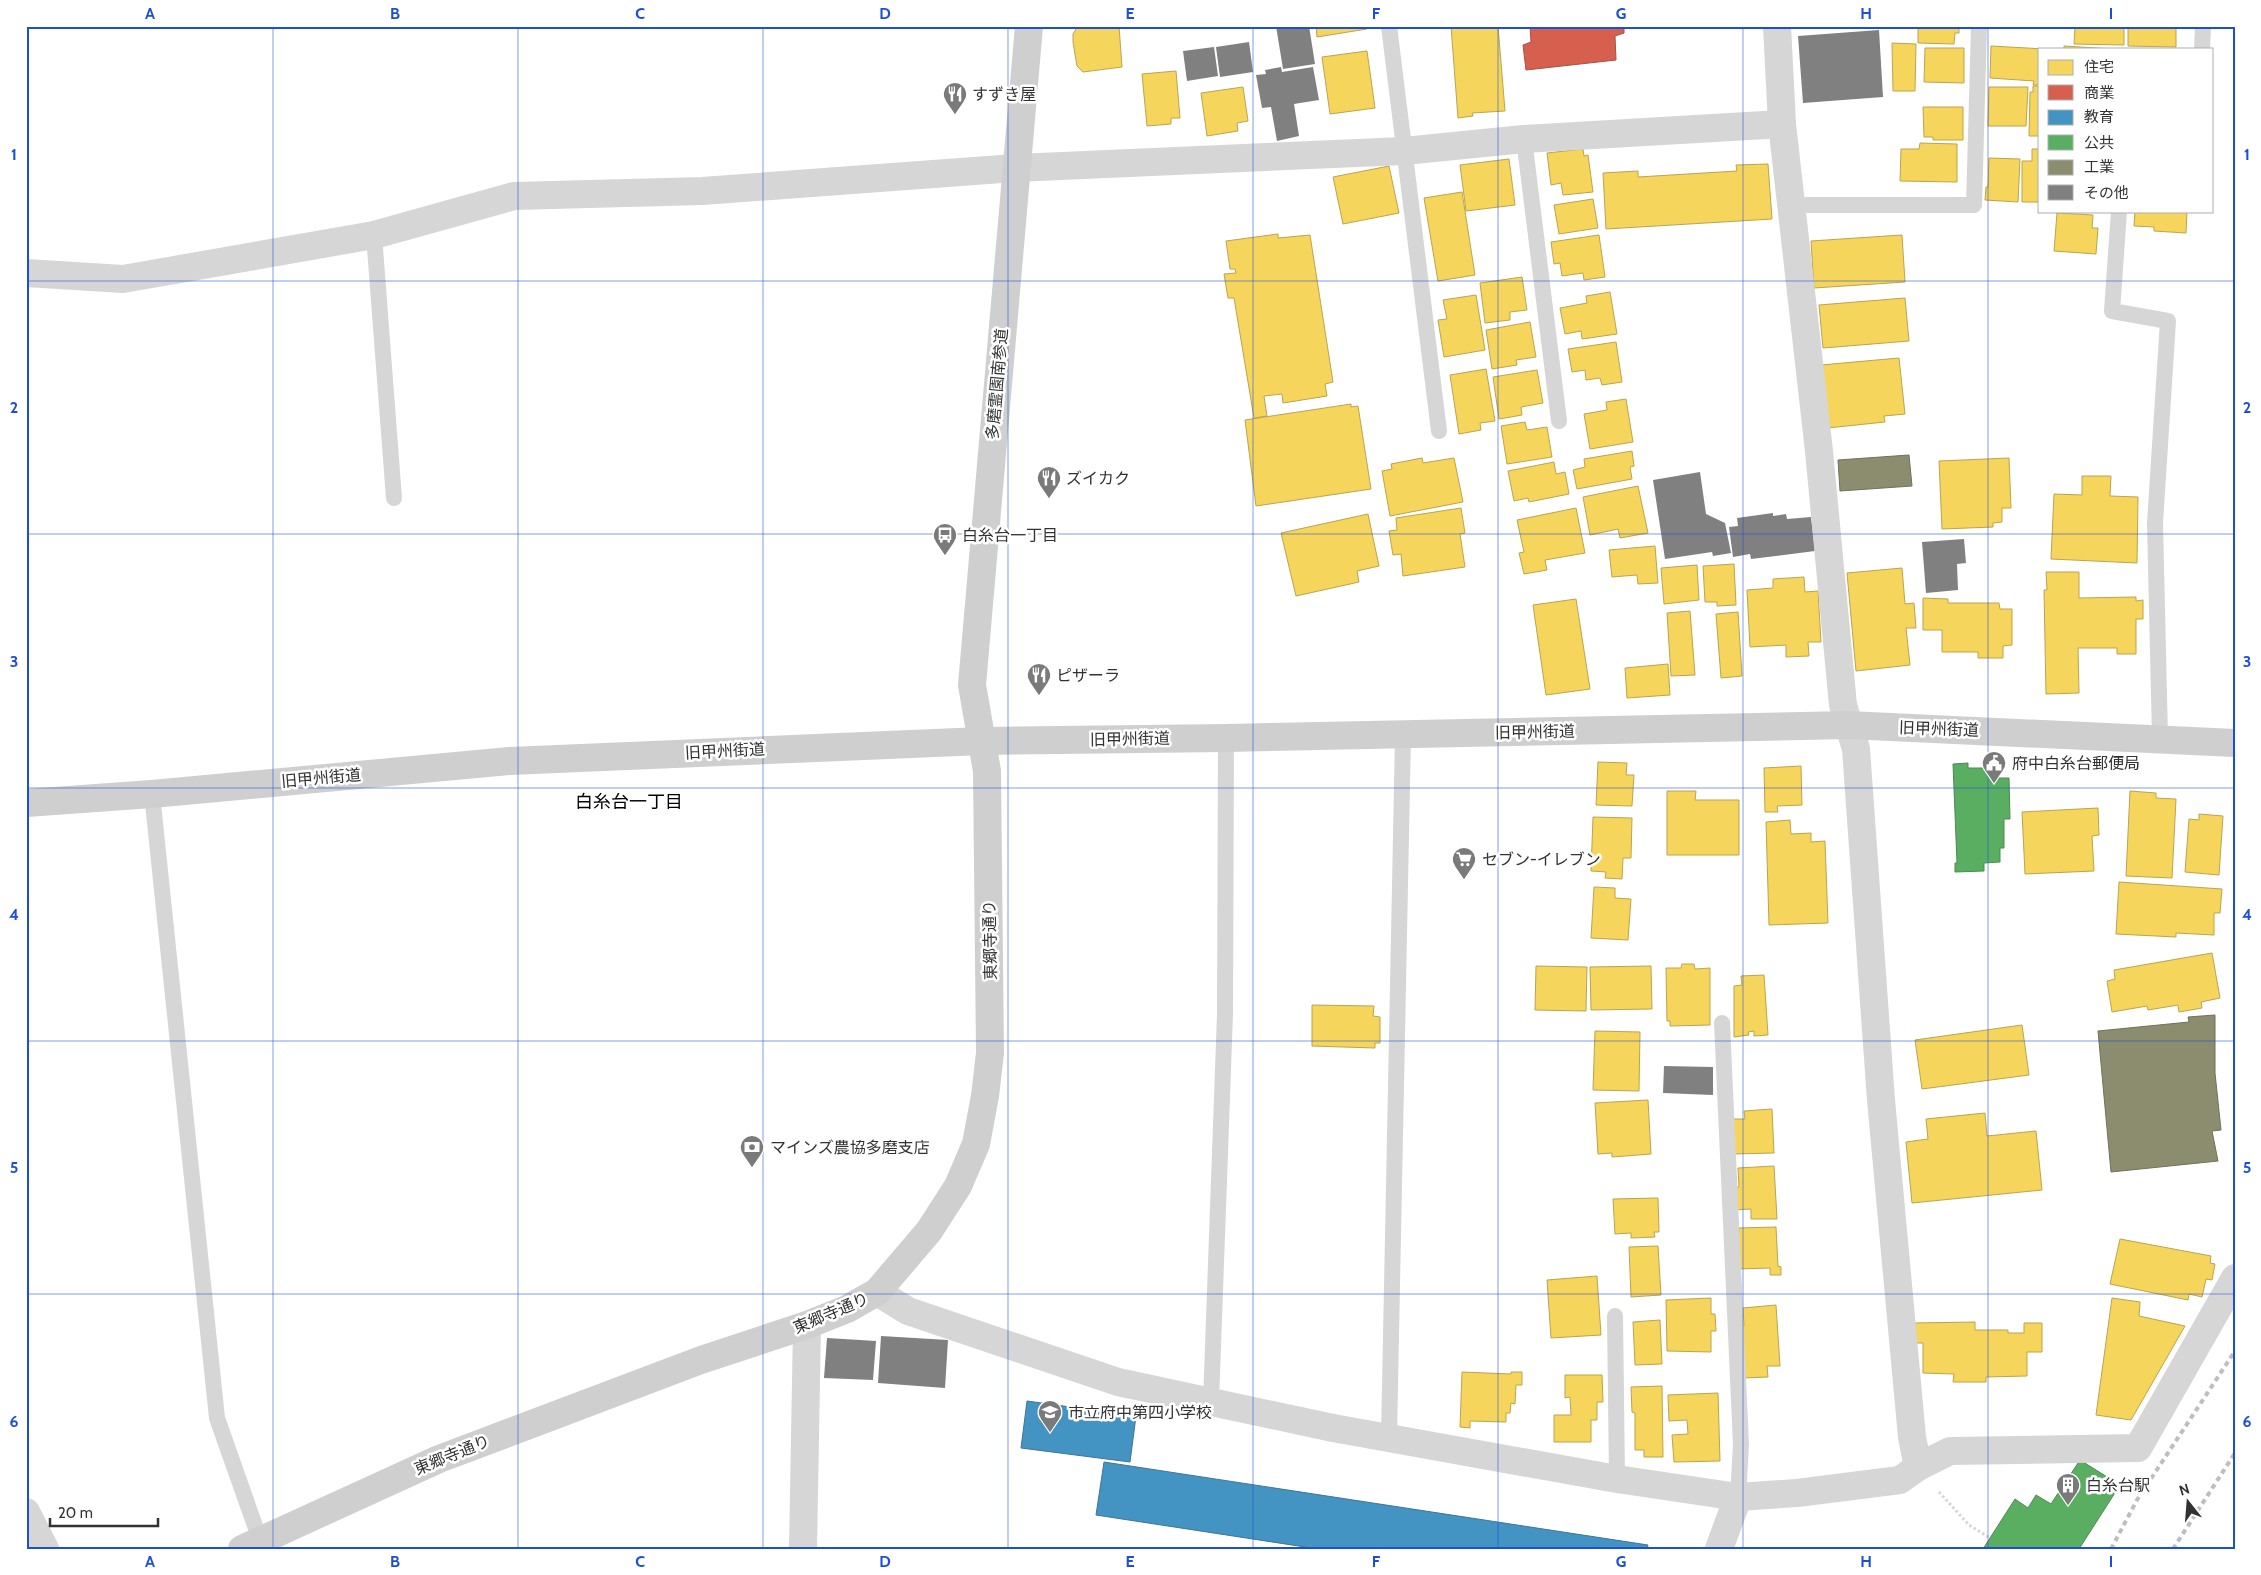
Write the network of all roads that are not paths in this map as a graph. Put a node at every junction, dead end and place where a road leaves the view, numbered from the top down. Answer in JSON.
{"nodes":[{"id":1,"x":1029,"y":26,"type":"edge"},
{"id":2,"x":1389,"y":26,"type":"edge"},
{"id":3,"x":1778,"y":26,"type":"edge"},
{"id":4,"x":1979,"y":26,"type":"edge"},
{"id":5,"x":2203,"y":26,"type":"edge"},
{"id":6,"x":2202,"y":48,"type":"edge"},
{"id":7,"x":1782,"y":124,"type":"junction"},
{"id":8,"x":1524,"y":139,"type":"junction"},
{"id":9,"x":1404,"y":151,"type":"junction"},
{"id":10,"x":1016,"y":168,"type":"junction"},
{"id":11,"x":1791,"y":205,"type":"junction"},
{"id":12,"x":2119,"y":212,"type":"edge"},
{"id":13,"x":374,"y":235,"type":"junction"},
{"id":14,"x":26,"y":273,"type":"edge"},
{"id":15,"x":1559,"y":420,"type":"dead end"},
{"id":16,"x":1439,"y":431,"type":"dead end"},
{"id":17,"x":394,"y":498,"type":"dead end"},
{"id":18,"x":1848,"y":725,"type":"junction"},
{"id":19,"x":1403,"y":735,"type":"junction"},
{"id":20,"x":1226,"y":738,"type":"junction"},
{"id":21,"x":2160,"y":738,"type":"junction"},
{"id":22,"x":982,"y":741,"type":"junction"},
{"id":23,"x":2235,"y":743,"type":"edge"},
{"id":24,"x":152,"y":794,"type":"junction"},
{"id":25,"x":26,"y":803,"type":"edge"},
{"id":26,"x":1722,"y":1023,"type":"dead end"},
{"id":27,"x":2235,"y":1278,"type":"edge"},
{"id":28,"x":877,"y":1292,"type":"junction"},
{"id":29,"x":1615,"y":1316,"type":"dead end"},
{"id":30,"x":807,"y":1325,"type":"junction"},
{"id":31,"x":1210,"y":1402,"type":"junction"},
{"id":32,"x":1388,"y":1436,"type":"junction"},
{"id":33,"x":1918,"y":1467,"type":"junction"},
{"id":34,"x":1618,"y":1479,"type":"junction"},
{"id":35,"x":1738,"y":1497,"type":"junction"},
{"id":36,"x":26,"y":1512,"type":"edge"},
{"id":37,"x":251,"y":1544,"type":"edge"},
{"id":38,"x":45,"y":1549,"type":"edge"},
{"id":39,"x":803,"y":1549,"type":"edge"},
{"id":40,"x":1719,"y":1549,"type":"edge"}],
"edges":[{"from":1,"to":10,"type":"main road","name":"多磨霊園南参道"},
{"from":2,"to":9,"type":"lane"},
{"from":3,"to":7,"type":"street"},
{"from":4,"to":11,"type":"lane"},
{"from":5,"to":6,"type":"lane"},
{"from":7,"to":8,"type":"street"},
{"from":7,"to":11,"type":"street"},
{"from":8,"to":9,"type":"street"},
{"from":8,"to":15,"type":"lane"},
{"from":9,"to":10,"type":"street"},
{"from":9,"to":16,"type":"lane"},
{"from":10,"to":13,"type":"street"},
{"from":10,"to":22,"type":"main road","name":"多磨霊園南参道"},
{"from":11,"to":18,"type":"street"},
{"from":12,"to":21,"type":"lane"},
{"from":13,"to":14,"type":"street"},
{"from":13,"to":17,"type":"lane"},
{"from":18,"to":19,"type":"main road","name":"旧甲州街道"},
{"from":18,"to":21,"type":"main road","name":"旧甲州街道"},
{"from":18,"to":33,"type":"street"},
{"from":19,"to":20,"type":"main road","name":"旧甲州街道"},
{"from":19,"to":32,"type":"lane"},
{"from":20,"to":22,"type":"main road","name":"旧甲州街道"},
{"from":20,"to":31,"type":"lane"},
{"from":21,"to":23,"type":"main road","name":"旧甲州街道"},
{"from":22,"to":24,"type":"main road","name":"旧甲州街道"},
{"from":22,"to":28,"type":"main road","name":"東郷寺通り"},
{"from":24,"to":25,"type":"main road","name":"旧甲州街道"},
{"from":24,"to":37,"type":"lane"},
{"from":26,"to":35,"type":"lane"},
{"from":27,"to":33,"type":"street"},
{"from":28,"to":30,"type":"main road","name":"東郷寺通り"},
{"from":28,"to":31,"type":"street"},
{"from":29,"to":34,"type":"lane"},
{"from":30,"to":37,"type":"main road","name":"東郷寺通り"},
{"from":30,"to":39,"type":"street"},
{"from":31,"to":32,"type":"street"},
{"from":32,"to":34,"type":"street"},
{"from":33,"to":35,"type":"street"},
{"from":34,"to":35,"type":"street"},
{"from":35,"to":40,"type":"street"},
{"from":36,"to":38,"type":"street"}]}
